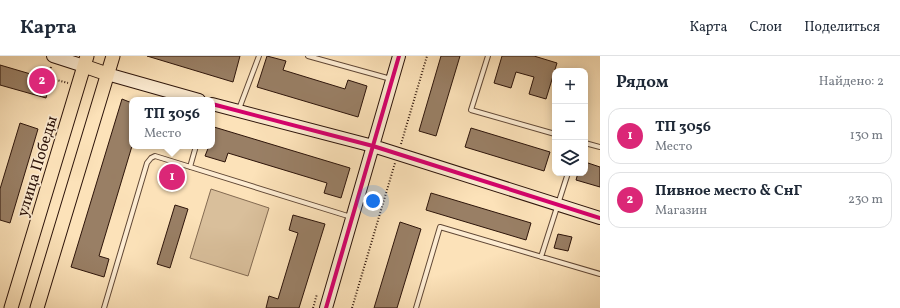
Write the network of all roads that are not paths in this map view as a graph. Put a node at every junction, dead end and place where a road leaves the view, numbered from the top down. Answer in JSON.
{"nodes":[{"id":1,"x":53,"y":56,"type":"edge"},
{"id":2,"x":113,"y":56,"type":"edge"},
{"id":3,"x":259,"y":56,"type":"edge"},
{"id":4,"x":308,"y":56,"type":"edge"},
{"id":5,"x":399,"y":56,"type":"edge"},
{"id":6,"x":488,"y":56,"type":"edge"},
{"id":7,"x":85,"y":61,"type":"edge"},
{"id":8,"x":107,"y":74,"type":"junction"},
{"id":9,"x":392,"y":80,"type":"junction"},
{"id":10,"x":188,"y":97,"type":"edge"},
{"id":11,"x":215,"y":105,"type":"edge"},
{"id":12,"x":239,"y":112,"type":"junction"},
{"id":13,"x":552,"y":133,"type":"edge"},
{"id":14,"x":588,"y":143,"type":"edge"},
{"id":15,"x":373,"y":146,"type":"junction"},
{"id":16,"x":600,"y":147,"type":"edge"},
{"id":17,"x":195,"y":149,"type":"edge"},
{"id":18,"x":190,"y":167,"type":"junction"},
{"id":19,"x":567,"y":176,"type":"edge"},
{"id":20,"x":558,"y":204,"type":"junction"},
{"id":21,"x":352,"y":217,"type":"junction"},
{"id":22,"x":600,"y":218,"type":"edge"},
{"id":23,"x":541,"y":257,"type":"junction"},
{"id":24,"x":600,"y":274,"type":"edge"},
{"id":25,"x":11,"y":308,"type":"edge"},
{"id":26,"x":37,"y":308,"type":"edge"},
{"id":27,"x":104,"y":308,"type":"edge"},
{"id":28,"x":326,"y":308,"type":"edge"},
{"id":29,"x":416,"y":308,"type":"edge"}],
"edges":[{"from":1,"to":7,"type":"street"},
{"from":2,"to":8,"type":"main road"},
{"from":3,"to":12,"type":"lane"},
{"from":4,"to":9,"type":"lane"},
{"from":5,"to":9,"type":"street"},
{"from":6,"to":13,"type":"lane"},
{"from":7,"to":8,"type":"main road"},
{"from":7,"to":25,"type":"main road","name":"улица Победы"},
{"from":8,"to":10,"type":"street"},
{"from":8,"to":26,"type":"main road"},
{"from":9,"to":15,"type":"street"},
{"from":11,"to":12,"type":"street"},
{"from":12,"to":15,"type":"street"},
{"from":14,"to":16,"type":"lane"},
{"from":15,"to":20,"type":"street"},
{"from":15,"to":21,"type":"street"},
{"from":17,"to":18,"type":"lane"},
{"from":18,"to":21,"type":"lane"},
{"from":18,"to":27,"type":"lane"},
{"from":19,"to":20,"type":"lane"},
{"from":20,"to":22,"type":"street"},
{"from":20,"to":23,"type":"lane"},
{"from":21,"to":28,"type":"street"},
{"from":23,"to":24,"type":"lane"},
{"from":23,"to":29,"type":"lane"}]}
